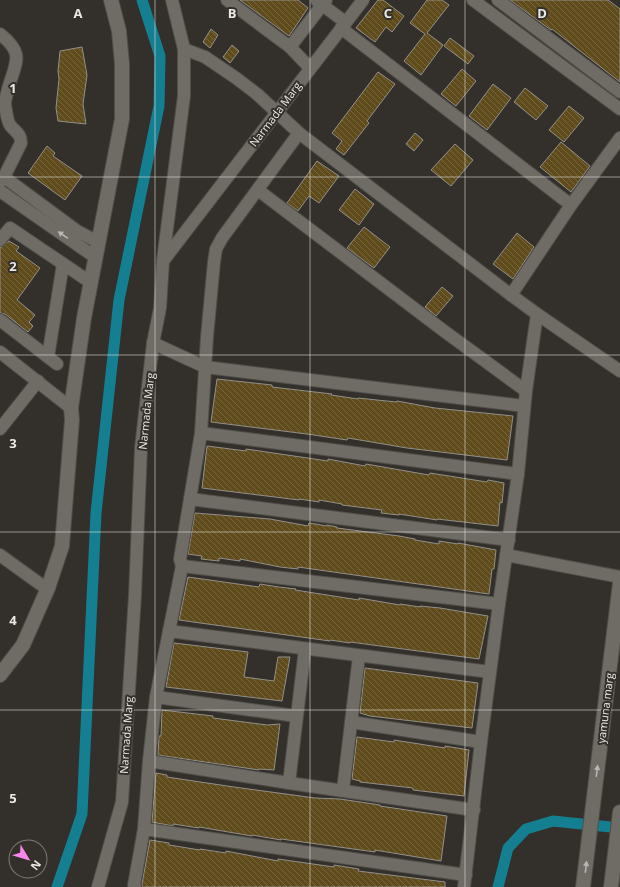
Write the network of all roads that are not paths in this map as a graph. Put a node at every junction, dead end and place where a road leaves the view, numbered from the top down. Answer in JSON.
{"nodes":[{"id":1,"x":111,"y":0,"type":"edge"},
{"id":2,"x":172,"y":0,"type":"edge"},
{"id":3,"x":227,"y":0,"type":"edge"},
{"id":4,"x":363,"y":0,"type":"edge"},
{"id":5,"x":473,"y":0,"type":"edge"},
{"id":6,"x":498,"y":0,"type":"edge"},
{"id":7,"x":321,"y":2,"type":"edge"},
{"id":8,"x":343,"y":25,"type":"junction"},
{"id":9,"x":0,"y":34,"type":"edge"},
{"id":10,"x":290,"y":47,"type":"junction"},
{"id":11,"x":184,"y":49,"type":"junction"},
{"id":12,"x":310,"y":68,"type":"junction"},
{"id":13,"x":620,"y":92,"type":"edge"},
{"id":14,"x":620,"y":109,"type":"edge"},
{"id":15,"x":277,"y":113,"type":"junction"},
{"id":16,"x":5,"y":121,"type":"edge"},
{"id":17,"x":299,"y":133,"type":"junction"},
{"id":18,"x":620,"y":138,"type":"edge"},
{"id":19,"x":2,"y":180,"type":"edge"},
{"id":20,"x":258,"y":190,"type":"junction"},
{"id":21,"x":0,"y":191,"type":"edge"},
{"id":22,"x":571,"y":205,"type":"junction"},
{"id":23,"x":0,"y":240,"type":"edge"},
{"id":24,"x":98,"y":242,"type":"junction"},
{"id":25,"x":95,"y":257,"type":"junction"},
{"id":26,"x":163,"y":261,"type":"junction"},
{"id":27,"x":63,"y":264,"type":"junction"},
{"id":28,"x":90,"y":282,"type":"junction"},
{"id":29,"x":511,"y":295,"type":"junction"},
{"id":30,"x":537,"y":314,"type":"junction"},
{"id":31,"x":0,"y":320,"type":"edge"},
{"id":32,"x":154,"y":343,"type":"junction"},
{"id":33,"x":0,"y":352,"type":"edge"},
{"id":34,"x":205,"y":367,"type":"junction"},
{"id":35,"x":620,"y":371,"type":"edge"},
{"id":36,"x":38,"y":381,"type":"junction"},
{"id":37,"x":526,"y":391,"type":"junction"},
{"id":38,"x":524,"y":406,"type":"junction"},
{"id":39,"x":71,"y":408,"type":"junction"},
{"id":40,"x":0,"y":429,"type":"edge"},
{"id":41,"x":201,"y":433,"type":"junction"},
{"id":42,"x":518,"y":474,"type":"junction"},
{"id":43,"x":190,"y":499,"type":"junction"},
{"id":44,"x":509,"y":540,"type":"junction"},
{"id":45,"x":0,"y":555,"type":"edge"},
{"id":46,"x":506,"y":555,"type":"junction"},
{"id":47,"x":182,"y":566,"type":"junction"},
{"id":48,"x":620,"y":577,"type":"edge"},
{"id":49,"x":620,"y":582,"type":"edge"},
{"id":50,"x":47,"y":589,"type":"junction"},
{"id":51,"x":498,"y":604,"type":"junction"},
{"id":52,"x":169,"y":631,"type":"junction"},
{"id":53,"x":305,"y":649,"type":"junction"},
{"id":54,"x":359,"y":656,"type":"junction"},
{"id":55,"x":490,"y":672,"type":"junction"},
{"id":56,"x":0,"y":675,"type":"edge"},
{"id":57,"x":156,"y":697,"type":"junction"},
{"id":58,"x":296,"y":716,"type":"junction"},
{"id":59,"x":352,"y":722,"type":"junction"},
{"id":60,"x":481,"y":742,"type":"junction"},
{"id":61,"x":149,"y":760,"type":"junction"},
{"id":62,"x":289,"y":783,"type":"junction"},
{"id":63,"x":343,"y":790,"type":"junction"},
{"id":64,"x":474,"y":810,"type":"junction"},
{"id":65,"x":620,"y":813,"type":"edge"},
{"id":66,"x":144,"y":829,"type":"junction"},
{"id":67,"x":465,"y":881,"type":"edge"},
{"id":68,"x":98,"y":887,"type":"edge"},
{"id":69,"x":135,"y":887,"type":"edge"},
{"id":70,"x":583,"y":887,"type":"edge"},
{"id":71,"x":611,"y":887,"type":"edge"}],
"edges":[{"from":1,"to":24,"type":"street"},
{"from":2,"to":11,"type":"street"},
{"from":3,"to":10,"type":"street"},
{"from":4,"to":8,"type":"street","name":"Narmada Marg"},
{"from":5,"to":14,"type":"street"},
{"from":6,"to":13,"type":"street"},
{"from":7,"to":8,"type":"street"},
{"from":7,"to":10,"type":"street"},
{"from":8,"to":12,"type":"street","name":"Narmada Marg"},
{"from":8,"to":22,"type":"street"},
{"from":9,"to":16,"type":"street"},
{"from":10,"to":12,"type":"street"},
{"from":11,"to":15,"type":"street"},
{"from":11,"to":26,"type":"street"},
{"from":12,"to":15,"type":"street","name":"Narmada Marg"},
{"from":15,"to":17,"type":"street"},
{"from":15,"to":26,"type":"street","name":"Narmada Marg"},
{"from":16,"to":19,"type":"street"},
{"from":17,"to":20,"type":"street"},
{"from":17,"to":29,"type":"street"},
{"from":18,"to":22,"type":"street"},
{"from":19,"to":24,"type":"street"},
{"from":20,"to":34,"type":"street"},
{"from":20,"to":37,"type":"street"},
{"from":25,"to":21,"type":"street","one_way":true},
{"from":22,"to":29,"type":"street"},
{"from":23,"to":27,"type":"street"},
{"from":24,"to":25,"type":"street"},
{"from":25,"to":28,"type":"street"},
{"from":26,"to":32,"type":"street","name":"Narmada Marg"},
{"from":27,"to":28,"type":"street"},
{"from":27,"to":31,"type":"street"},
{"from":28,"to":39,"type":"street"},
{"from":29,"to":30,"type":"street"},
{"from":30,"to":35,"type":"street"},
{"from":30,"to":37,"type":"street"},
{"from":32,"to":34,"type":"street"},
{"from":32,"to":68,"type":"street","name":"Narmada Marg"},
{"from":33,"to":36,"type":"street"},
{"from":34,"to":38,"type":"street"},
{"from":34,"to":41,"type":"street"},
{"from":36,"to":39,"type":"street"},
{"from":36,"to":40,"type":"street"},
{"from":37,"to":38,"type":"street"},
{"from":38,"to":42,"type":"street"},
{"from":39,"to":50,"type":"street"},
{"from":41,"to":42,"type":"street"},
{"from":41,"to":43,"type":"street"},
{"from":42,"to":44,"type":"street"},
{"from":43,"to":44,"type":"street"},
{"from":43,"to":47,"type":"street"},
{"from":44,"to":46,"type":"street"},
{"from":45,"to":50,"type":"street"},
{"from":46,"to":48,"type":"street"},
{"from":46,"to":51,"type":"street"},
{"from":47,"to":51,"type":"street"},
{"from":47,"to":52,"type":"street"},
{"from":70,"to":49,"type":"street","name":"yamuna marg","one_way":true},
{"from":50,"to":56,"type":"street"},
{"from":51,"to":55,"type":"street"},
{"from":52,"to":53,"type":"street"},
{"from":52,"to":57,"type":"street"},
{"from":53,"to":54,"type":"street"},
{"from":53,"to":58,"type":"street"},
{"from":54,"to":55,"type":"street"},
{"from":54,"to":59,"type":"street"},
{"from":55,"to":60,"type":"street"},
{"from":57,"to":58,"type":"street"},
{"from":57,"to":61,"type":"street"},
{"from":58,"to":62,"type":"street"},
{"from":59,"to":60,"type":"street"},
{"from":59,"to":63,"type":"street"},
{"from":60,"to":64,"type":"street"},
{"from":61,"to":62,"type":"street"},
{"from":61,"to":66,"type":"street"},
{"from":62,"to":63,"type":"street"},
{"from":63,"to":64,"type":"street"},
{"from":64,"to":67,"type":"street"},
{"from":65,"to":71,"type":"street"},
{"from":66,"to":67,"type":"street"},
{"from":66,"to":69,"type":"street"}]}
